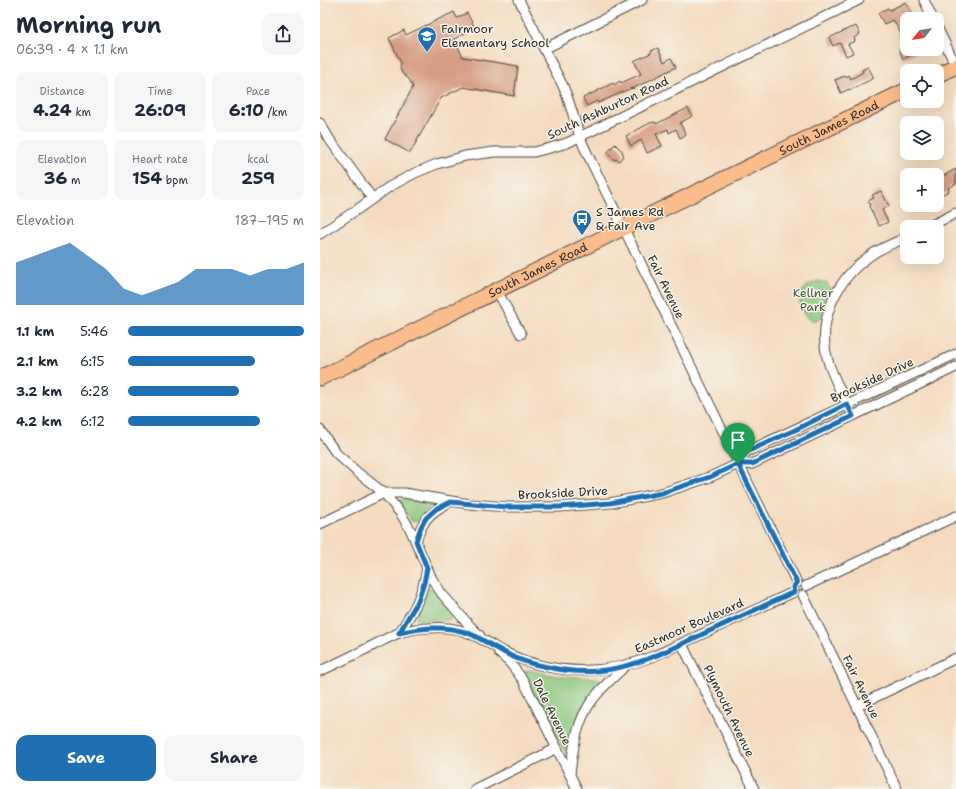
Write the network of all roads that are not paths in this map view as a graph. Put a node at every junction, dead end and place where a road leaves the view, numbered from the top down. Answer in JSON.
{"nodes":[{"id":1,"x":519,"y":0,"type":"edge"},
{"id":2,"x":642,"y":0,"type":"edge"},
{"id":3,"x":859,"y":0,"type":"edge"},
{"id":4,"x":924,"y":0,"type":"edge"},
{"id":5,"x":930,"y":12,"type":"edge"},
{"id":6,"x":944,"y":41,"type":"edge"},
{"id":7,"x":544,"y":49,"type":"junction"},
{"id":8,"x":956,"y":66,"type":"edge"},
{"id":9,"x":944,"y":72,"type":"edge"},
{"id":10,"x":900,"y":93,"type":"edge"},
{"id":11,"x":320,"y":123,"type":"edge"},
{"id":12,"x":579,"y":137,"type":"junction"},
{"id":13,"x":372,"y":198,"type":"junction"},
{"id":14,"x":956,"y":213,"type":"edge"},
{"id":15,"x":942,"y":220,"type":"edge"},
{"id":16,"x":623,"y":228,"type":"junction"},
{"id":17,"x":320,"y":234,"type":"edge"},
{"id":18,"x":900,"y":240,"type":"edge"},
{"id":19,"x":497,"y":291,"type":"junction"},
{"id":20,"x":521,"y":334,"type":"dead end"},
{"id":21,"x":956,"y":354,"type":"edge"},
{"id":22,"x":956,"y":366,"type":"edge"},
{"id":23,"x":320,"y":378,"type":"edge"},
{"id":24,"x":847,"y":404,"type":"junction"},
{"id":25,"x":853,"y":416,"type":"junction"},
{"id":26,"x":320,"y":430,"type":"edge"},
{"id":27,"x":738,"y":464,"type":"junction"},
{"id":28,"x":384,"y":493,"type":"junction"},
{"id":29,"x":450,"y":502,"type":"junction"},
{"id":30,"x":956,"y":516,"type":"edge"},
{"id":31,"x":320,"y":524,"type":"edge"},
{"id":32,"x":416,"y":541,"type":"junction"},
{"id":33,"x":427,"y":568,"type":"junction"},
{"id":34,"x":797,"y":583,"type":"junction"},
{"id":35,"x":806,"y":586,"type":"junction"},
{"id":36,"x":794,"y":592,"type":"junction"},
{"id":37,"x":803,"y":596,"type":"junction"},
{"id":38,"x":399,"y":633,"type":"junction"},
{"id":39,"x":488,"y":643,"type":"junction"},
{"id":40,"x":682,"y":644,"type":"junction"},
{"id":41,"x":956,"y":658,"type":"edge"},
{"id":42,"x":625,"y":666,"type":"junction"},
{"id":43,"x":320,"y":671,"type":"edge"},
{"id":44,"x":857,"y":706,"type":"junction"},
{"id":45,"x":557,"y":748,"type":"junction"},
{"id":46,"x":570,"y":774,"type":"junction"},
{"id":47,"x":475,"y":789,"type":"edge"},
{"id":48,"x":577,"y":789,"type":"edge"},
{"id":49,"x":754,"y":789,"type":"edge"},
{"id":50,"x":897,"y":789,"type":"edge"}],
"edges":[{"from":1,"to":7,"type":"street","name":"Fair Avenue"},
{"from":2,"to":7,"type":"street"},
{"from":3,"to":12,"type":"street","name":"South Ashburton Road"},
{"from":4,"to":5,"type":"street"},
{"from":6,"to":8,"type":"street"},
{"from":7,"to":12,"type":"street","name":"Fair Avenue"},
{"from":8,"to":9,"type":"main road"},
{"from":10,"to":16,"type":"main road","name":"South James Road"},
{"from":11,"to":13,"type":"street"},
{"from":12,"to":13,"type":"street","name":"South Ashburton Road"},
{"from":12,"to":16,"type":"street","name":"Fair Avenue"},
{"from":13,"to":17,"type":"street","name":"South Ashburton Road"},
{"from":14,"to":15,"type":"street"},
{"from":16,"to":19,"type":"main road","name":"South James Road"},
{"from":16,"to":27,"type":"street","name":"Fair Avenue"},
{"from":18,"to":24,"type":"street"},
{"from":19,"to":20,"type":"street"},
{"from":19,"to":23,"type":"main road","name":"South James Road"},
{"from":21,"to":24,"type":"street","name":"Brookside Drive"},
{"from":22,"to":25,"type":"street","name":"Brookside Drive"},
{"from":24,"to":25,"type":"street"},
{"from":24,"to":27,"type":"street","name":"Brookside Drive"},
{"from":25,"to":27,"type":"street","name":"Brookside Drive"},
{"from":26,"to":28,"type":"street","name":"Dale Avenue"},
{"from":27,"to":29,"type":"street","name":"Brookside Drive"},
{"from":27,"to":34,"type":"street","name":"Fair Avenue"},
{"from":28,"to":29,"type":"street","name":"Brookside Drive"},
{"from":28,"to":31,"type":"street"},
{"from":28,"to":32,"type":"street","name":"Dale Avenue"},
{"from":29,"to":32,"type":"street"},
{"from":30,"to":35,"type":"street"},
{"from":32,"to":33,"type":"street","name":"Dale Avenue"},
{"from":33,"to":38,"type":"street"},
{"from":33,"to":39,"type":"street","name":"Dale Avenue"},
{"from":34,"to":35,"type":"street"},
{"from":34,"to":36,"type":"street"},
{"from":35,"to":37,"type":"street"},
{"from":36,"to":37,"type":"street"},
{"from":36,"to":40,"type":"street","name":"Eastmoor Boulevard"},
{"from":37,"to":44,"type":"street","name":"Fair Avenue"},
{"from":38,"to":39,"type":"street","name":"Eastmoor Boulevard"},
{"from":38,"to":43,"type":"street","name":"Eastmoor Boulevard"},
{"from":39,"to":42,"type":"street","name":"Eastmoor Boulevard"},
{"from":39,"to":45,"type":"street","name":"Dale Avenue"},
{"from":40,"to":42,"type":"street","name":"Eastmoor Boulevard"},
{"from":40,"to":49,"type":"street","name":"Plymouth Avenue"},
{"from":41,"to":44,"type":"street"},
{"from":42,"to":46,"type":"street"},
{"from":44,"to":50,"type":"street","name":"Fair Avenue"},
{"from":45,"to":46,"type":"street","name":"Dale Avenue"},
{"from":45,"to":47,"type":"street"},
{"from":46,"to":48,"type":"street","name":"Dale Avenue"}]}
